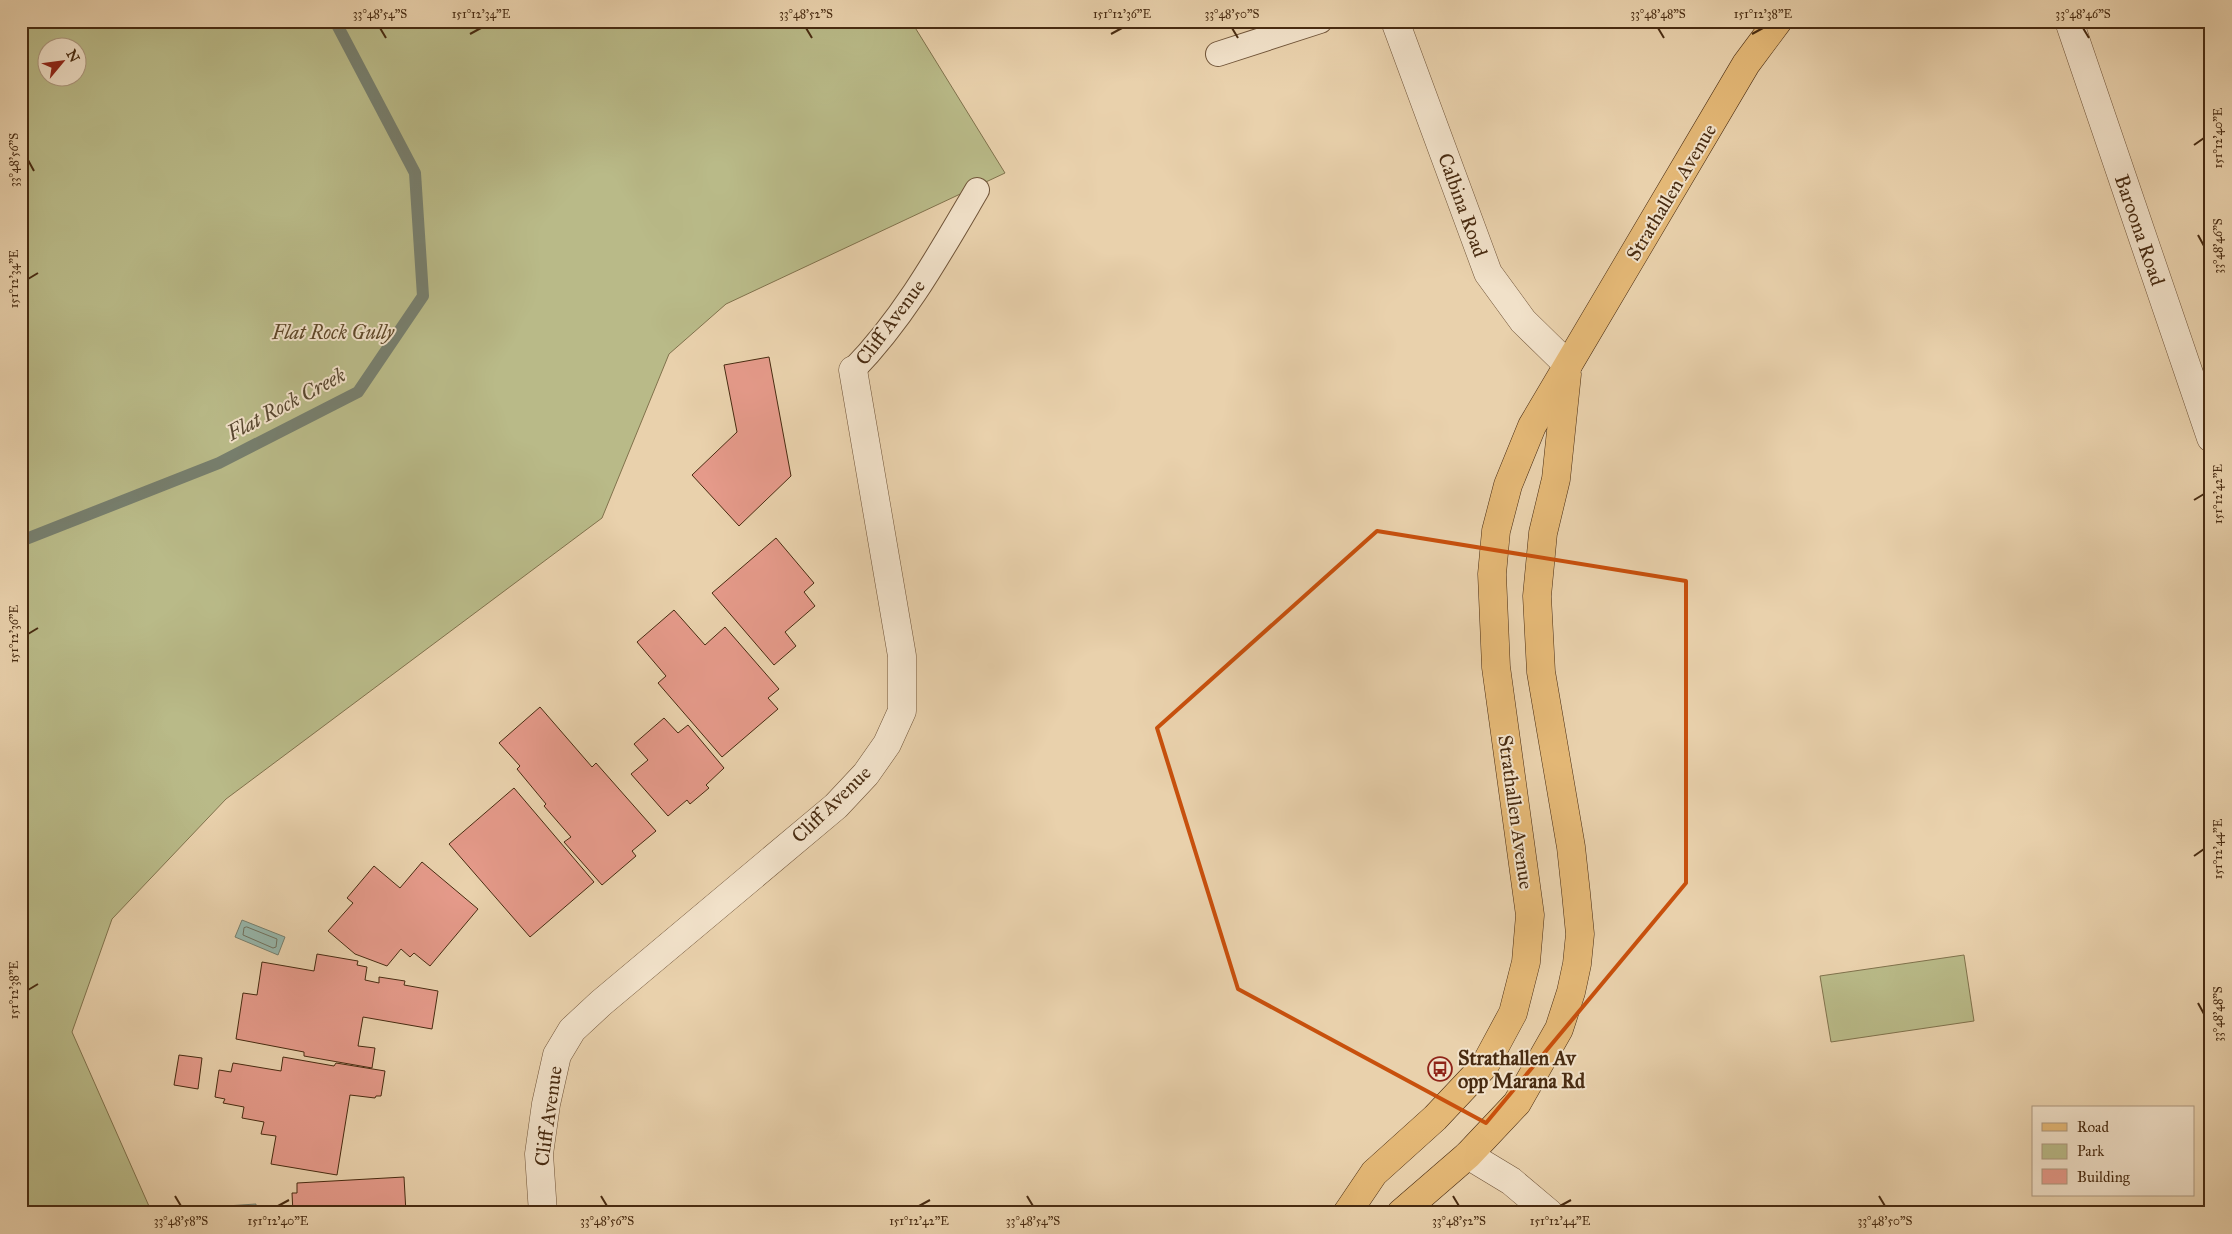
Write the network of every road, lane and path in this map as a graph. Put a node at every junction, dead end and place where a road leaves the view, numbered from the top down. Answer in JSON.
{"nodes":[{"id":1,"x":1320,"y":21,"type":"edge"},
{"id":2,"x":1395,"y":21,"type":"edge"},
{"id":3,"x":1778,"y":21,"type":"edge"},
{"id":4,"x":2069,"y":21,"type":"edge"},
{"id":5,"x":1218,"y":54,"type":"dead end"},
{"id":6,"x":977,"y":190,"type":"dead end"},
{"id":7,"x":1568,"y":365,"type":"junction"},
{"id":8,"x":853,"y":370,"type":"joint"},
{"id":9,"x":2211,"y":438,"type":"edge"},
{"id":10,"x":1468,"y":1155,"type":"junction"},
{"id":11,"x":542,"y":1213,"type":"edge"},
{"id":12,"x":1347,"y":1213,"type":"edge"},
{"id":13,"x":1401,"y":1213,"type":"edge"},
{"id":14,"x":1549,"y":1213,"type":"edge"}],
"edges":[{"from":1,"to":5,"type":"lane"},
{"from":2,"to":7,"type":"street","name":"Calbina Road"},
{"from":3,"to":7,"type":"main road","name":"Strathallen Avenue"},
{"from":4,"to":9,"type":"street","name":"Baroona Road"},
{"from":6,"to":8,"type":"lane","name":"Cliff Avenue"},
{"from":7,"to":10,"type":"main road","name":"Strathallen Avenue"},
{"from":7,"to":12,"type":"main road","name":"Strathallen Avenue"},
{"from":8,"to":11,"type":"street","name":"Cliff Avenue"},
{"from":10,"to":13,"type":"main road","name":"Strathallen Avenue"},
{"from":10,"to":14,"type":"street"}]}
